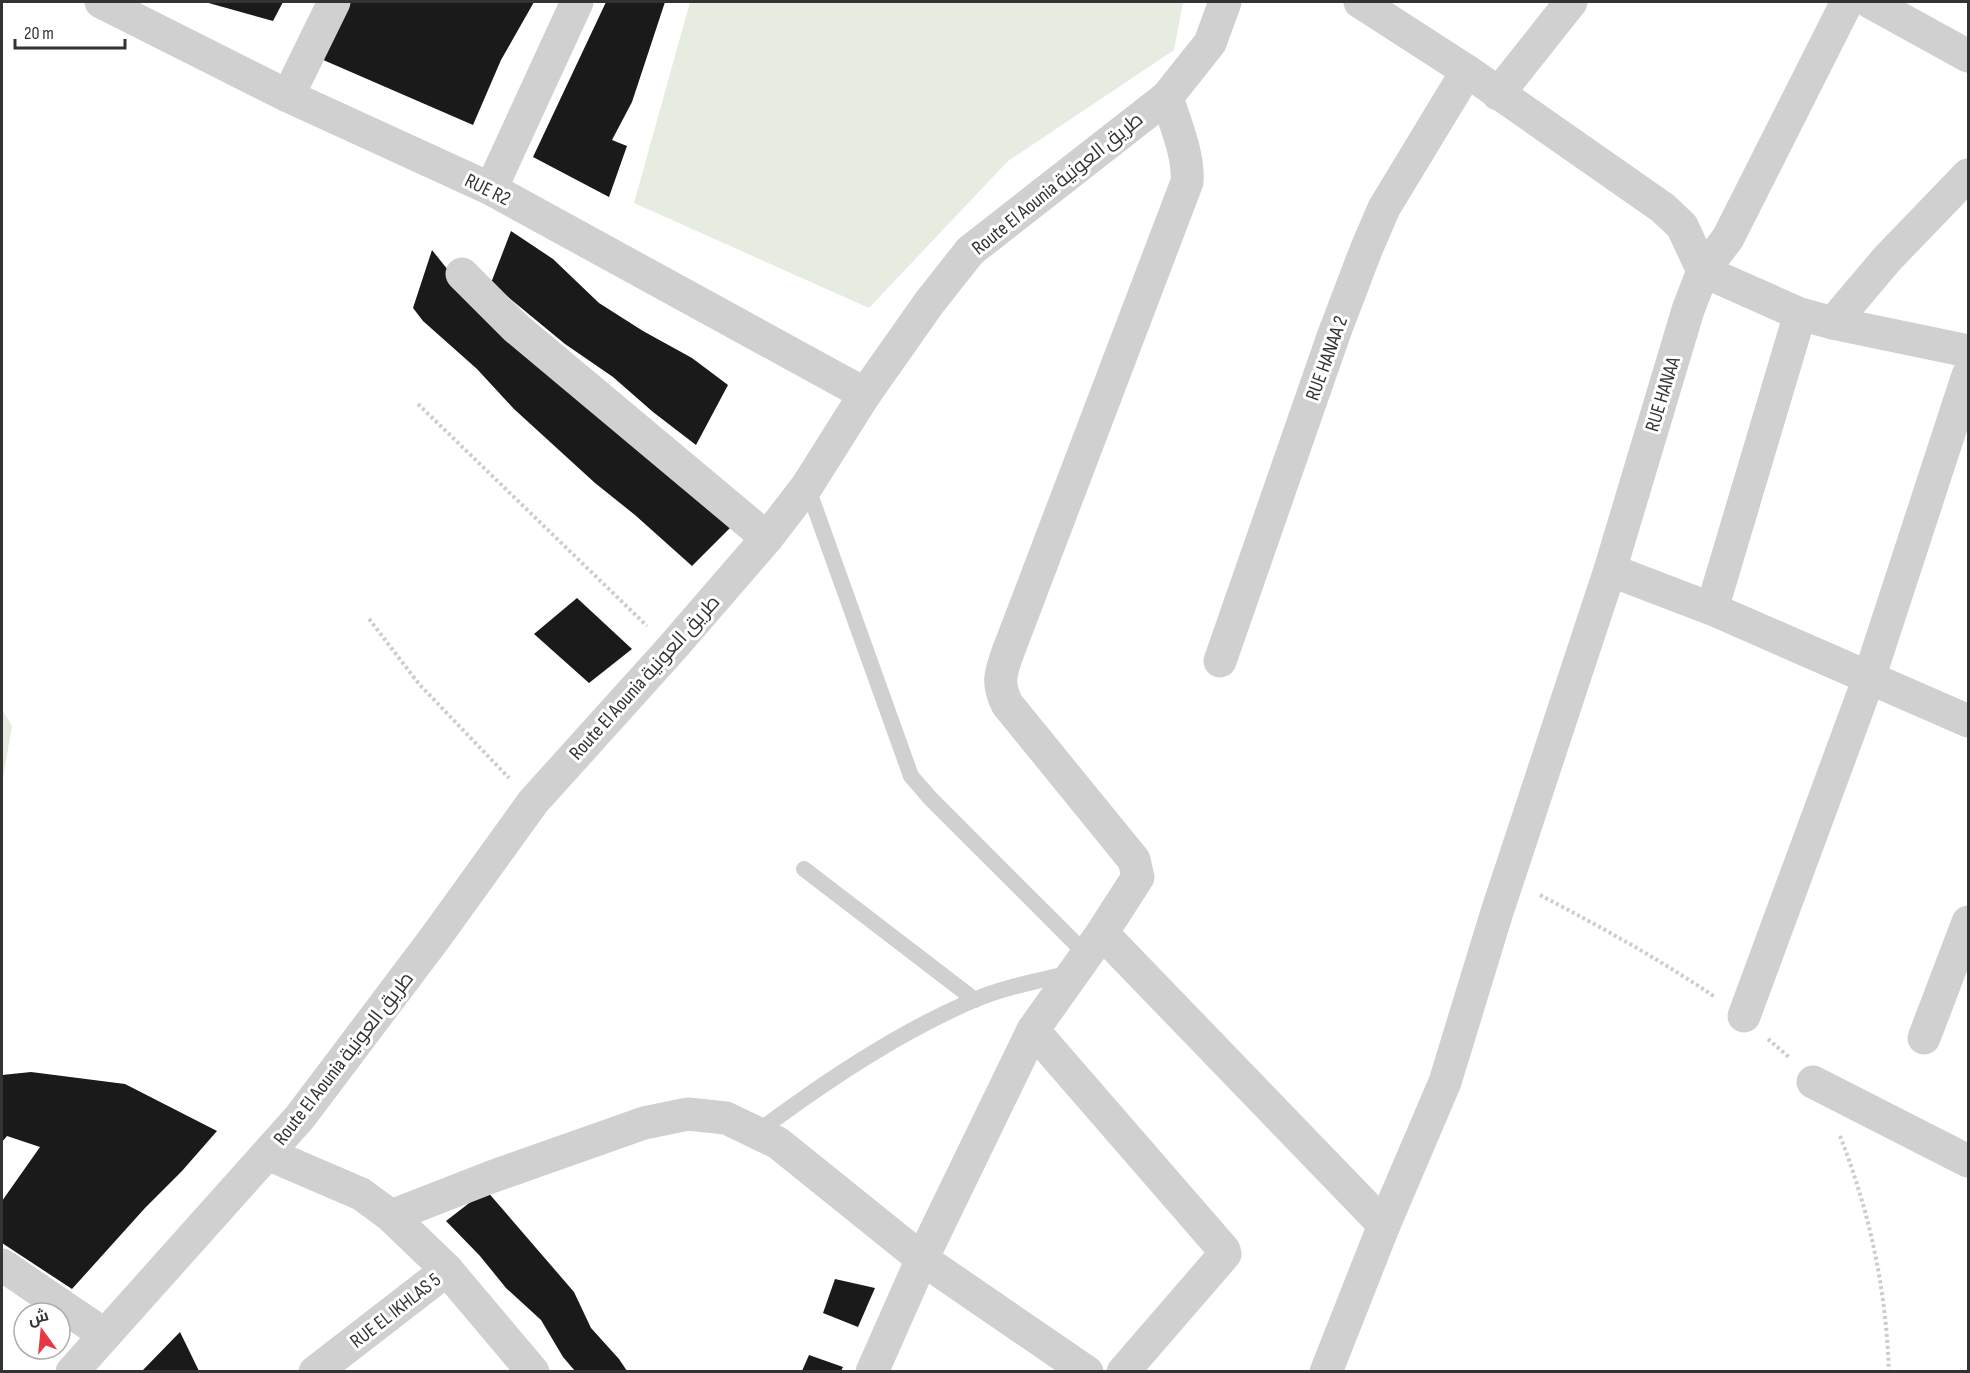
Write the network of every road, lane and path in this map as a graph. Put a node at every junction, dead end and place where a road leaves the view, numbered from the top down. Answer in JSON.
{"nodes":[{"id":1,"x":100,"y":2,"type":"edge"},
{"id":2,"x":334,"y":2,"type":"edge"},
{"id":3,"x":577,"y":2,"type":"edge"},
{"id":4,"x":1225,"y":2,"type":"edge"},
{"id":5,"x":1360,"y":2,"type":"edge"},
{"id":6,"x":1571,"y":2,"type":"edge"},
{"id":7,"x":1847,"y":2,"type":"edge"},
{"id":8,"x":1870,"y":2,"type":"edge"},
{"id":9,"x":1968,"y":56,"type":"edge"},
{"id":10,"x":1467,"y":71,"type":"junction"},
{"id":11,"x":1498,"y":94,"type":"junction"},
{"id":12,"x":288,"y":96,"type":"junction"},
{"id":13,"x":1167,"y":97,"type":"junction"},
{"id":14,"x":1968,"y":175,"type":"edge"},
{"id":15,"x":491,"y":189,"type":"junction"},
{"id":16,"x":1703,"y":271,"type":"junction"},
{"id":17,"x":462,"y":274,"type":"dead end"},
{"id":18,"x":1800,"y":314,"type":"junction"},
{"id":19,"x":1833,"y":323,"type":"junction"},
{"id":20,"x":1968,"y":351,"type":"edge"},
{"id":21,"x":1968,"y":375,"type":"edge"},
{"id":22,"x":866,"y":394,"type":"junction"},
{"id":23,"x":418,"y":404,"type":"dead end"},
{"id":24,"x":807,"y":486,"type":"junction"},
{"id":25,"x":767,"y":538,"type":"junction"},
{"id":26,"x":1610,"y":570,"type":"junction"},
{"id":27,"x":1712,"y":609,"type":"junction"},
{"id":28,"x":369,"y":619,"type":"dead end"},
{"id":29,"x":671,"y":649,"type":"junction"},
{"id":30,"x":1220,"y":661,"type":"dead end"},
{"id":31,"x":1869,"y":678,"type":"junction"},
{"id":32,"x":1968,"y":721,"type":"edge"},
{"id":33,"x":533,"y":802,"type":"junction"},
{"id":34,"x":804,"y":869,"type":"dead end"},
{"id":35,"x":1508,"y":879,"type":"junction"},
{"id":36,"x":1968,"y":922,"type":"edge"},
{"id":37,"x":1088,"y":954,"type":"junction"},
{"id":38,"x":975,"y":1000,"type":"junction"},
{"id":39,"x":1744,"y":1016,"type":"junction"},
{"id":40,"x":1033,"y":1030,"type":"junction"},
{"id":41,"x":1924,"y":1038,"type":"dead end"},
{"id":42,"x":1813,"y":1082,"type":"joint"},
{"id":43,"x":1839,"y":1132,"type":"dead end"},
{"id":44,"x":756,"y":1133,"type":"junction"},
{"id":45,"x":268,"y":1154,"type":"junction"},
{"id":46,"x":1968,"y":1161,"type":"edge"},
{"id":47,"x":392,"y":1216,"type":"junction"},
{"id":48,"x":1384,"y":1225,"type":"junction"},
{"id":49,"x":922,"y":1259,"type":"junction"},
{"id":50,"x":2,"y":1265,"type":"edge"},
{"id":51,"x":447,"y":1270,"type":"junction"},
{"id":52,"x":105,"y":1335,"type":"junction"},
{"id":53,"x":72,"y":1371,"type":"edge"},
{"id":54,"x":315,"y":1371,"type":"edge"},
{"id":55,"x":533,"y":1371,"type":"edge"},
{"id":56,"x":872,"y":1371,"type":"edge"},
{"id":57,"x":1087,"y":1371,"type":"edge"},
{"id":58,"x":1123,"y":1371,"type":"edge"},
{"id":59,"x":1326,"y":1371,"type":"edge"},
{"id":60,"x":1889,"y":1371,"type":"edge"}],
"edges":[{"from":1,"to":12,"type":"street","name":"RUE R2"},
{"from":2,"to":12,"type":"street"},
{"from":3,"to":15,"type":"street"},
{"from":4,"to":13,"type":"street","name":"Route El Aounia طريق العونية"},
{"from":5,"to":10,"type":"street"},
{"from":6,"to":11,"type":"street"},
{"from":7,"to":16,"type":"street","name":"RUE HANAA"},
{"from":8,"to":9,"type":"street"},
{"from":10,"to":11,"type":"street"},
{"from":10,"to":30,"type":"street","name":"RUE HANAA 2"},
{"from":11,"to":16,"type":"street"},
{"from":12,"to":15,"type":"street","name":"RUE R2"},
{"from":13,"to":22,"type":"street","name":"Route El Aounia طريق العونية"},
{"from":13,"to":37,"type":"street"},
{"from":14,"to":19,"type":"street"},
{"from":15,"to":22,"type":"street","name":"RUE R2"},
{"from":16,"to":18,"type":"street"},
{"from":16,"to":26,"type":"street","name":"RUE HANAA"},
{"from":17,"to":25,"type":"street"},
{"from":18,"to":19,"type":"street"},
{"from":18,"to":27,"type":"street"},
{"from":19,"to":20,"type":"street"},
{"from":21,"to":31,"type":"street"},
{"from":22,"to":24,"type":"street","name":"Route El Aounia طريق العونية"},
{"from":23,"to":29,"type":"path"},
{"from":24,"to":25,"type":"street","name":"Route El Aounia طريق العونية"},
{"from":24,"to":37,"type":"lane"},
{"from":25,"to":29,"type":"street","name":"Route El Aounia طريق العونية"},
{"from":26,"to":27,"type":"street"},
{"from":26,"to":35,"type":"street","name":"RUE HANAA"},
{"from":27,"to":31,"type":"street"},
{"from":28,"to":33,"type":"path"},
{"from":29,"to":33,"type":"street","name":"Route El Aounia طريق العونية"},
{"from":31,"to":32,"type":"street"},
{"from":31,"to":39,"type":"street"},
{"from":33,"to":45,"type":"street","name":"Route El Aounia طريق العونية"},
{"from":34,"to":38,"type":"lane"},
{"from":35,"to":39,"type":"path"},
{"from":35,"to":48,"type":"street","name":"RUE HANAA"},
{"from":36,"to":41,"type":"street"},
{"from":37,"to":38,"type":"lane"},
{"from":37,"to":40,"type":"street"},
{"from":37,"to":48,"type":"street"},
{"from":38,"to":44,"type":"lane"},
{"from":39,"to":42,"type":"path"},
{"from":40,"to":49,"type":"street"},
{"from":40,"to":58,"type":"street"},
{"from":42,"to":46,"type":"street"},
{"from":43,"to":60,"type":"path"},
{"from":44,"to":47,"type":"street"},
{"from":44,"to":49,"type":"street"},
{"from":45,"to":47,"type":"street"},
{"from":45,"to":52,"type":"street","name":"Route El Aounia طريق العونية"},
{"from":47,"to":51,"type":"street"},
{"from":48,"to":59,"type":"street","name":"RUE HANAA"},
{"from":49,"to":56,"type":"street"},
{"from":49,"to":57,"type":"street"},
{"from":50,"to":52,"type":"street"},
{"from":51,"to":54,"type":"street","name":"RUE EL IKHLAS 5"},
{"from":51,"to":55,"type":"street"},
{"from":52,"to":53,"type":"street","name":"Route El Aounia طريق العونية"}]}
